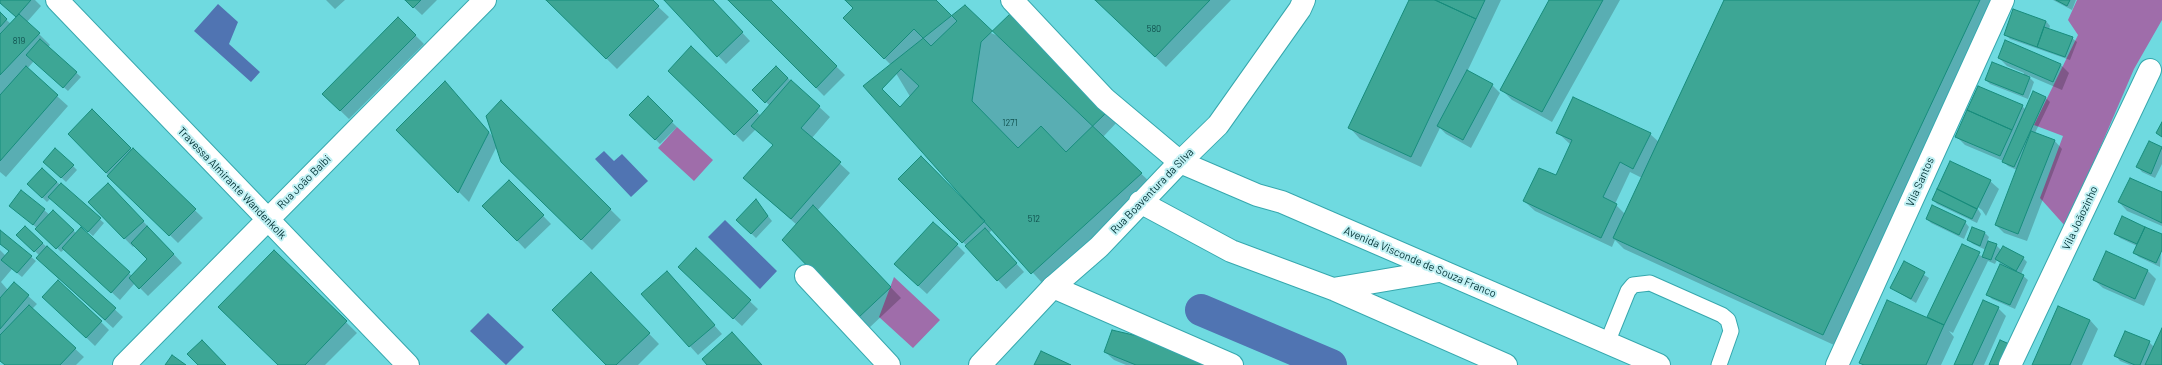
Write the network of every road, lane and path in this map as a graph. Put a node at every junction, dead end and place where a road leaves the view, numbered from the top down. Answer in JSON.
{"nodes":[{"id":1,"x":485,"y":0,"type":"edge"},
{"id":2,"x":1012,"y":0,"type":"edge"},
{"id":3,"x":1304,"y":0,"type":"edge"},
{"id":4,"x":2003,"y":0,"type":"edge"},
{"id":5,"x":61,"y":1,"type":"edge"},
{"id":6,"x":2150,"y":70,"type":"dead end"},
{"id":7,"x":1180,"y":162,"type":"junction"},
{"id":8,"x":1140,"y":202,"type":"junction"},
{"id":9,"x":267,"y":220,"type":"junction"},
{"id":10,"x":1439,"y":271,"type":"junction"},
{"id":11,"x":806,"y":276,"type":"dead end"},
{"id":12,"x":1053,"y":287,"type":"junction"},
{"id":13,"x":1333,"y":289,"type":"junction"},
{"id":14,"x":1607,"y":343,"type":"junction"},
{"id":15,"x":124,"y":365,"type":"edge"},
{"id":16,"x":408,"y":365,"type":"edge"},
{"id":17,"x":889,"y":365,"type":"edge"},
{"id":18,"x":980,"y":365,"type":"edge"},
{"id":19,"x":1232,"y":365,"type":"edge"},
{"id":20,"x":1506,"y":365,"type":"edge"},
{"id":21,"x":1659,"y":365,"type":"edge"},
{"id":22,"x":1719,"y":365,"type":"edge"},
{"id":23,"x":1837,"y":365,"type":"edge"},
{"id":24,"x":2010,"y":365,"type":"edge"}],
"edges":[{"from":1,"to":9,"type":"street","name":"Rua João Balbi"},
{"from":2,"to":7,"type":"street","name":"Avenida Visconde de Souza Franco"},
{"from":3,"to":7,"type":"street","name":"Rua Boaventura da Silva"},
{"from":4,"to":23,"type":"street","name":"Vila Santos"},
{"from":5,"to":9,"type":"street","name":"Travessa Almirante Wandenkolk"},
{"from":6,"to":24,"type":"street","name":"Vila Joãozinho"},
{"from":7,"to":8,"type":"street","name":"Rua Boaventura da Silva"},
{"from":7,"to":10,"type":"street","name":"Avenida Visconde de Souza Franco"},
{"from":8,"to":12,"type":"street","name":"Rua Boaventura da Silva"},
{"from":8,"to":13,"type":"street"},
{"from":9,"to":15,"type":"street","name":"Rua João Balbi"},
{"from":9,"to":16,"type":"street","name":"Travessa Almirante Wandenkolk"},
{"from":10,"to":13,"type":"street"},
{"from":10,"to":14,"type":"street","name":"Avenida Visconde de Souza Franco"},
{"from":11,"to":17,"type":"street"},
{"from":12,"to":18,"type":"street","name":"Rua Boaventura da Silva"},
{"from":12,"to":19,"type":"street"},
{"from":13,"to":20,"type":"street"},
{"from":14,"to":21,"type":"street","name":"Avenida Visconde de Souza Franco"},
{"from":14,"to":22,"type":"lane"}]}
